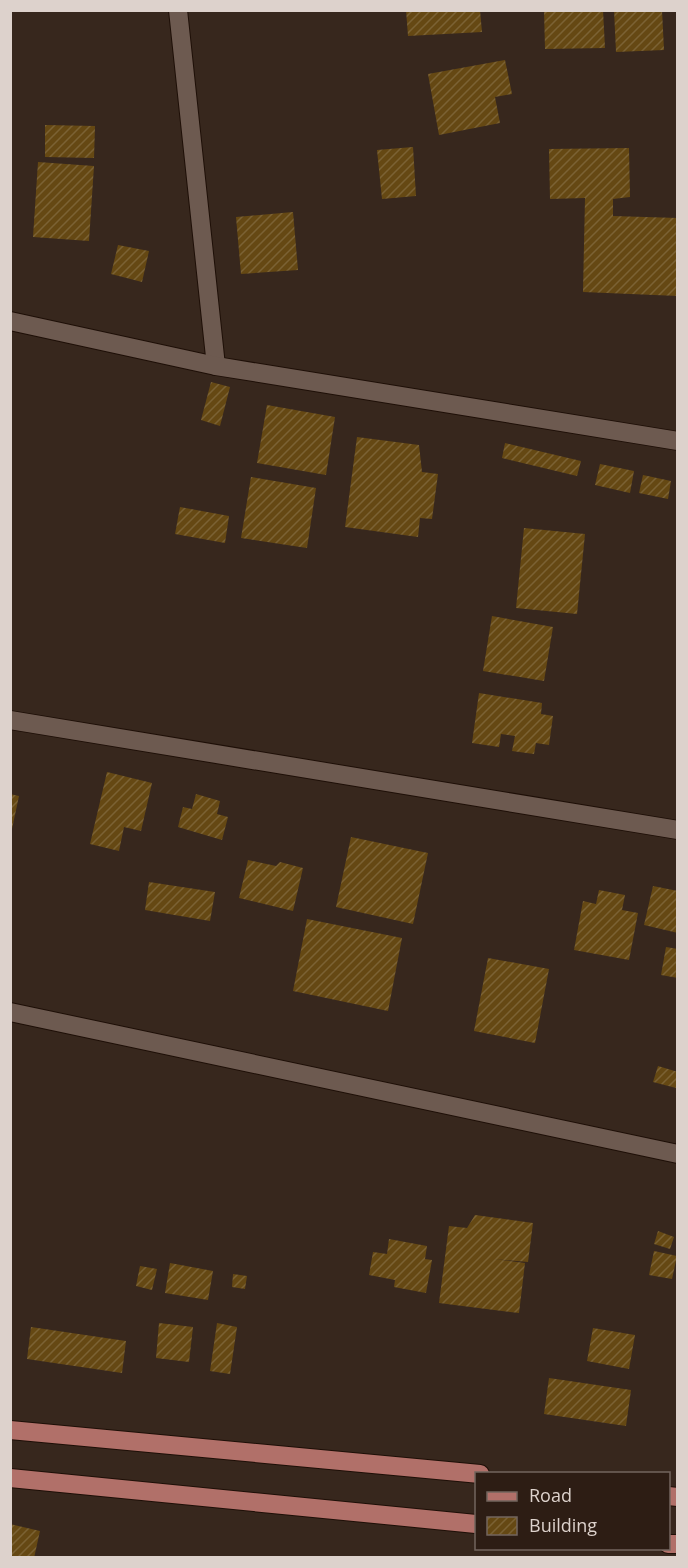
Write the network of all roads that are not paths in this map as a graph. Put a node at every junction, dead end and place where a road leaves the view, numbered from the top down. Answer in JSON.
{"nodes":[{"id":1,"x":178,"y":10,"type":"edge"},
{"id":2,"x":10,"y":321,"type":"edge"},
{"id":3,"x":216,"y":366,"type":"junction"},
{"id":4,"x":678,"y":441,"type":"edge"},
{"id":5,"x":10,"y":720,"type":"edge"},
{"id":6,"x":678,"y":830,"type":"edge"},
{"id":7,"x":10,"y":1012,"type":"edge"},
{"id":8,"x":678,"y":1154,"type":"edge"},
{"id":9,"x":10,"y":1430,"type":"edge"},
{"id":10,"x":475,"y":1473,"type":"edge"},
{"id":11,"x":10,"y":1478,"type":"edge"},
{"id":12,"x":475,"y":1524,"type":"edge"}],
"edges":[{"from":1,"to":3,"type":"street"},
{"from":2,"to":3,"type":"street"},
{"from":3,"to":4,"type":"street"},
{"from":5,"to":6,"type":"street"},
{"from":7,"to":8,"type":"street"},
{"from":9,"to":10,"type":"main road"},
{"from":11,"to":12,"type":"main road"}]}
